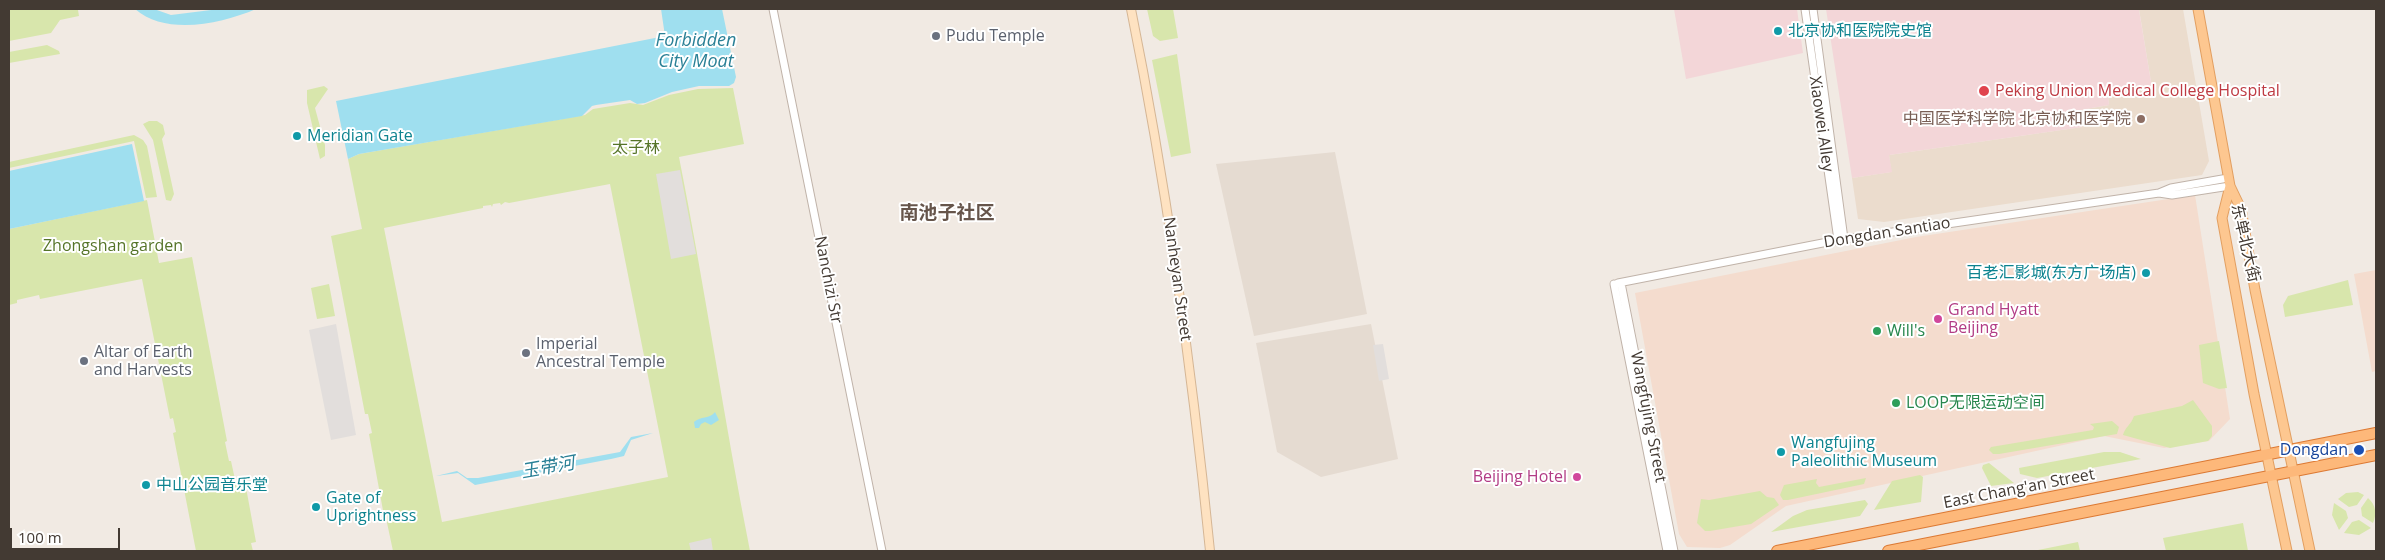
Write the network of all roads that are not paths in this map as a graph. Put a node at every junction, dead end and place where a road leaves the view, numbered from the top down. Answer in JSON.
{"nodes":[{"id":1,"x":773,"y":9,"type":"edge"},
{"id":2,"x":1131,"y":9,"type":"edge"},
{"id":3,"x":1805,"y":9,"type":"edge"},
{"id":4,"x":1813,"y":9,"type":"edge"},
{"id":5,"x":2198,"y":9,"type":"edge"},
{"id":6,"x":2229,"y":182,"type":"junction"},
{"id":7,"x":1841,"y":239,"type":"junction"},
{"id":8,"x":1618,"y":283,"type":"junction"},
{"id":9,"x":2376,"y":433,"type":"edge"},
{"id":10,"x":2290,"y":450,"type":"junction"},
{"id":11,"x":2267,"y":454,"type":"junction"},
{"id":12,"x":2376,"y":455,"type":"edge"},
{"id":13,"x":2293,"y":470,"type":"junction"},
{"id":14,"x":2271,"y":475,"type":"junction"},
{"id":15,"x":882,"y":551,"type":"edge"},
{"id":16,"x":1210,"y":551,"type":"edge"},
{"id":17,"x":1667,"y":551,"type":"edge"},
{"id":18,"x":1674,"y":551,"type":"edge"},
{"id":19,"x":1777,"y":551,"type":"edge"},
{"id":20,"x":1888,"y":551,"type":"edge"},
{"id":21,"x":2287,"y":551,"type":"edge"},
{"id":22,"x":2310,"y":551,"type":"edge"}],
"edges":[{"from":1,"to":15,"type":"street","name":"Nanchizi Str"},
{"from":2,"to":16,"type":"main road","name":"Nanheyan Street"},
{"from":3,"to":7,"type":"street","name":"Xiaowei Alley"},
{"from":4,"to":7,"type":"street","name":"Xiaowei Alley"},
{"from":5,"to":6,"type":"main road"},
{"from":6,"to":7,"type":"street","name":"Dongdan Santiao"},
{"from":6,"to":10,"type":"main road","name":"东单北大街"},
{"from":6,"to":11,"type":"main road","name":"东单北大街"},
{"from":7,"to":8,"type":"street","name":"Dongdan Santiao"},
{"from":8,"to":17,"type":"street","name":"Wangfujing Street"},
{"from":8,"to":18,"type":"street","name":"Wangfujing Street"},
{"from":9,"to":10,"type":"highway","name":"East Chang'an Street"},
{"from":10,"to":11,"type":"highway","name":"East Chang'an Street"},
{"from":10,"to":13,"type":"main road","name":"东单北大街"},
{"from":11,"to":14,"type":"main road","name":"东单北大街"},
{"from":11,"to":19,"type":"highway","name":"East Chang'an Street"},
{"from":12,"to":13,"type":"highway"},
{"from":13,"to":14,"type":"highway"},
{"from":13,"to":22,"type":"main road","name":"东单北大街"},
{"from":14,"to":20,"type":"highway"},
{"from":14,"to":21,"type":"main road","name":"东单北大街"}]}
